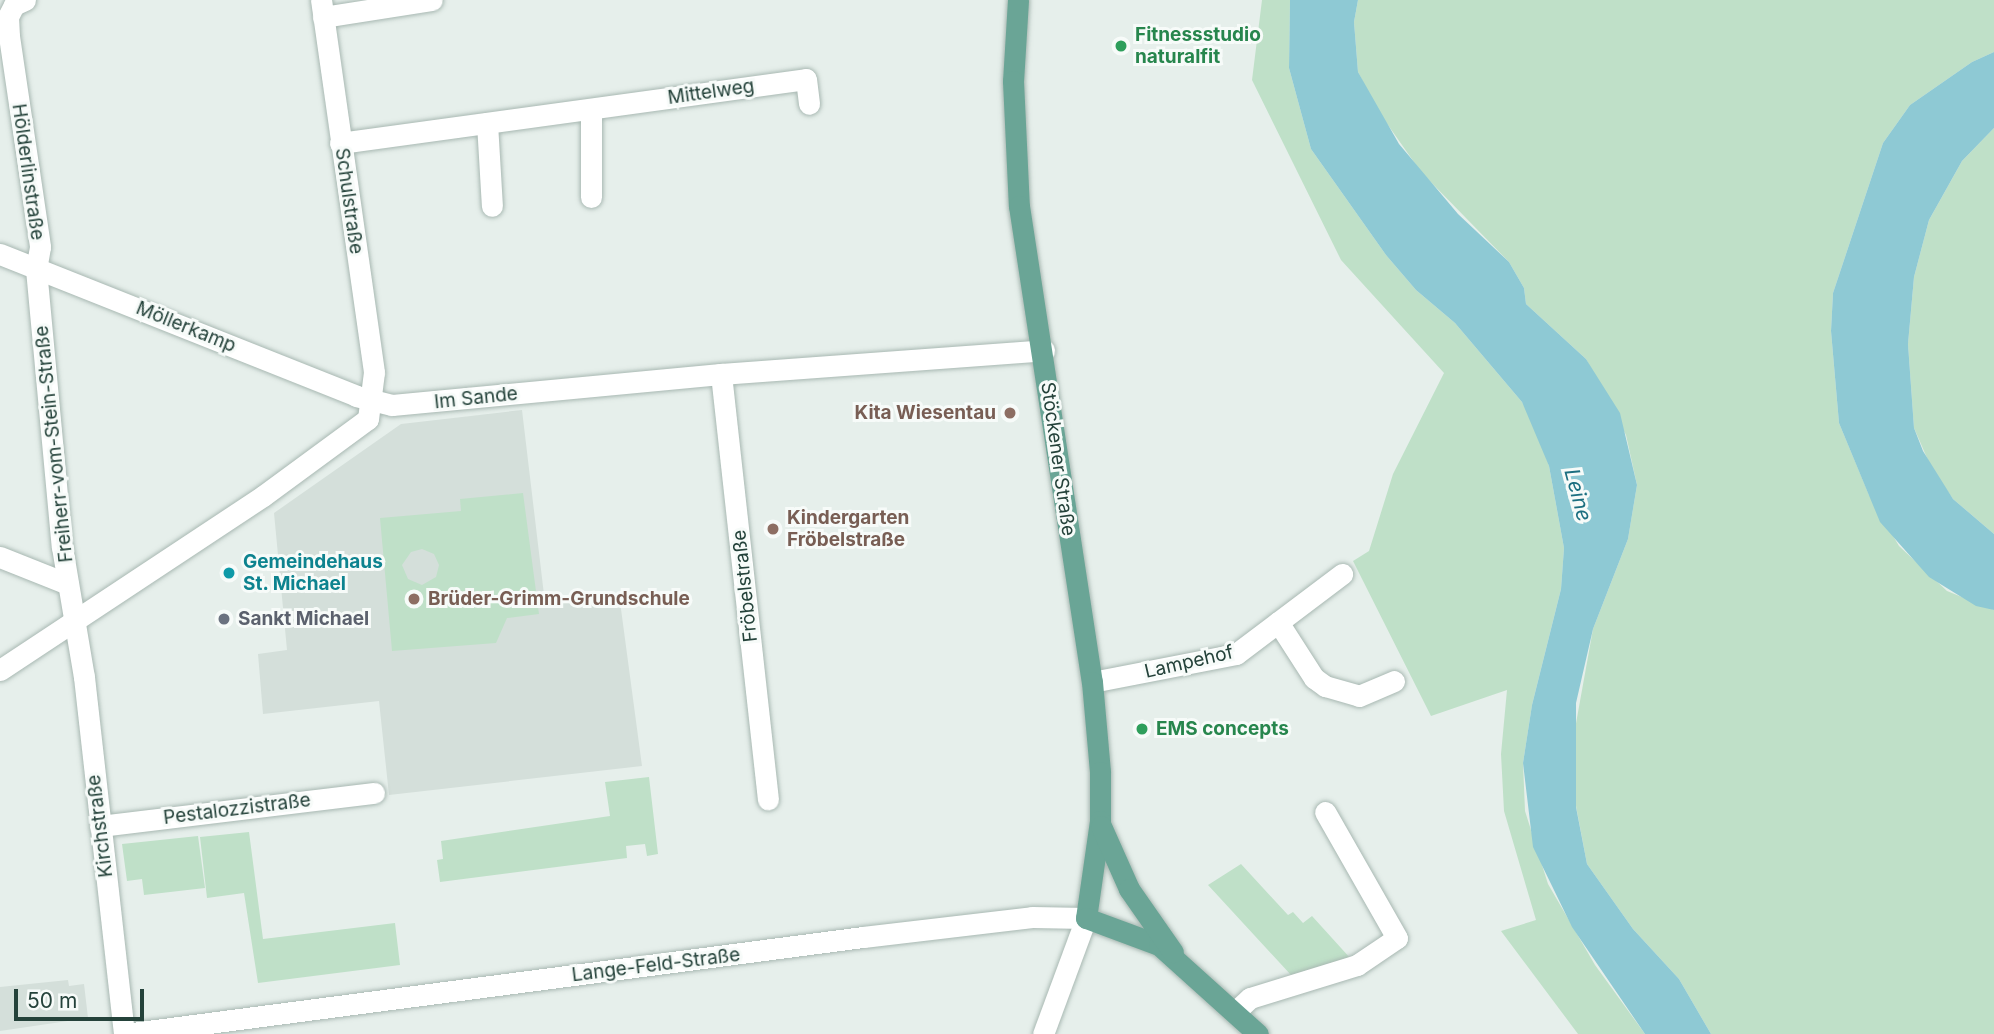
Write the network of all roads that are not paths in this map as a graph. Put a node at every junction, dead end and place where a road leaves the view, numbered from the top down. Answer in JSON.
{"nodes":[{"id":1,"x":25,"y":0,"type":"edge"},
{"id":2,"x":432,"y":0,"type":"edge"},
{"id":3,"x":1018,"y":0,"type":"edge"},
{"id":4,"x":322,"y":9,"type":"edge"},
{"id":5,"x":809,"y":104,"type":"dead end"},
{"id":6,"x":591,"y":109,"type":"junction"},
{"id":7,"x":487,"y":123,"type":"junction"},
{"id":8,"x":340,"y":143,"type":"junction"},
{"id":9,"x":591,"y":197,"type":"dead end"},
{"id":10,"x":492,"y":206,"type":"dead end"},
{"id":11,"x":0,"y":254,"type":"edge"},
{"id":12,"x":36,"y":269,"type":"junction"},
{"id":13,"x":1044,"y":350,"type":"junction"},
{"id":14,"x":722,"y":374,"type":"junction"},
{"id":15,"x":372,"y":401,"type":"junction"},
{"id":16,"x":0,"y":557,"type":"edge"},
{"id":17,"x":1342,"y":574,"type":"dead end"},
{"id":18,"x":68,"y":584,"type":"junction"},
{"id":19,"x":75,"y":618,"type":"junction"},
{"id":20,"x":1278,"y":622,"type":"junction"},
{"id":21,"x":0,"y":670,"type":"edge"},
{"id":22,"x":1394,"y":681,"type":"dead end"},
{"id":23,"x":1092,"y":682,"type":"junction"},
{"id":24,"x":374,"y":793,"type":"dead end"},
{"id":25,"x":768,"y":799,"type":"dead end"},
{"id":26,"x":1325,"y":812,"type":"dead end"},
{"id":27,"x":1100,"y":821,"type":"junction"},
{"id":28,"x":100,"y":826,"type":"junction"},
{"id":29,"x":1086,"y":918,"type":"junction"},
{"id":30,"x":1178,"y":959,"type":"junction"},
{"id":31,"x":1236,"y":1011,"type":"junction"},
{"id":32,"x":125,"y":1034,"type":"edge"},
{"id":33,"x":1043,"y":1034,"type":"edge"},
{"id":34,"x":1258,"y":1034,"type":"edge"}],
"edges":[{"from":1,"to":12,"type":"street","name":"Hölderlinstraße"},
{"from":2,"to":4,"type":"street"},
{"from":3,"to":13,"type":"main road","name":"Stöckener Straße"},
{"from":4,"to":8,"type":"street","name":"Schulstraße"},
{"from":5,"to":6,"type":"street","name":"Mittelweg"},
{"from":6,"to":7,"type":"street","name":"Mittelweg"},
{"from":6,"to":9,"type":"street"},
{"from":7,"to":8,"type":"street","name":"Mittelweg"},
{"from":7,"to":10,"type":"street"},
{"from":8,"to":15,"type":"street","name":"Schulstraße"},
{"from":11,"to":12,"type":"street","name":"Möllerkamp"},
{"from":12,"to":15,"type":"street","name":"Möllerkamp"},
{"from":12,"to":18,"type":"street","name":"Freiherr-vom-Stein-Straße"},
{"from":13,"to":14,"type":"street","name":"Im Sande"},
{"from":13,"to":23,"type":"main road","name":"Stöckener Straße"},
{"from":14,"to":15,"type":"street","name":"Im Sande"},
{"from":14,"to":25,"type":"street","name":"Fröbelstraße"},
{"from":15,"to":19,"type":"street"},
{"from":16,"to":18,"type":"street"},
{"from":17,"to":20,"type":"street","name":"Lampehof"},
{"from":18,"to":19,"type":"street","name":"Freiherr-vom-Stein-Straße"},
{"from":19,"to":21,"type":"street"},
{"from":19,"to":28,"type":"street","name":"Kirchstraße"},
{"from":20,"to":22,"type":"street"},
{"from":20,"to":23,"type":"street","name":"Lampehof"},
{"from":23,"to":27,"type":"main road","name":"Stöckener Straße"},
{"from":24,"to":28,"type":"street","name":"Pestalozzistraße"},
{"from":26,"to":31,"type":"street"},
{"from":27,"to":29,"type":"main road","name":"Stöckener Straße"},
{"from":27,"to":30,"type":"main road"},
{"from":28,"to":32,"type":"street","name":"Kirchstraße"},
{"from":29,"to":30,"type":"main road","name":"Lange-Feld-Straße"},
{"from":29,"to":32,"type":"street","name":"Lange-Feld-Straße"},
{"from":29,"to":33,"type":"street"},
{"from":30,"to":31,"type":"main road"},
{"from":31,"to":34,"type":"main road"}]}
